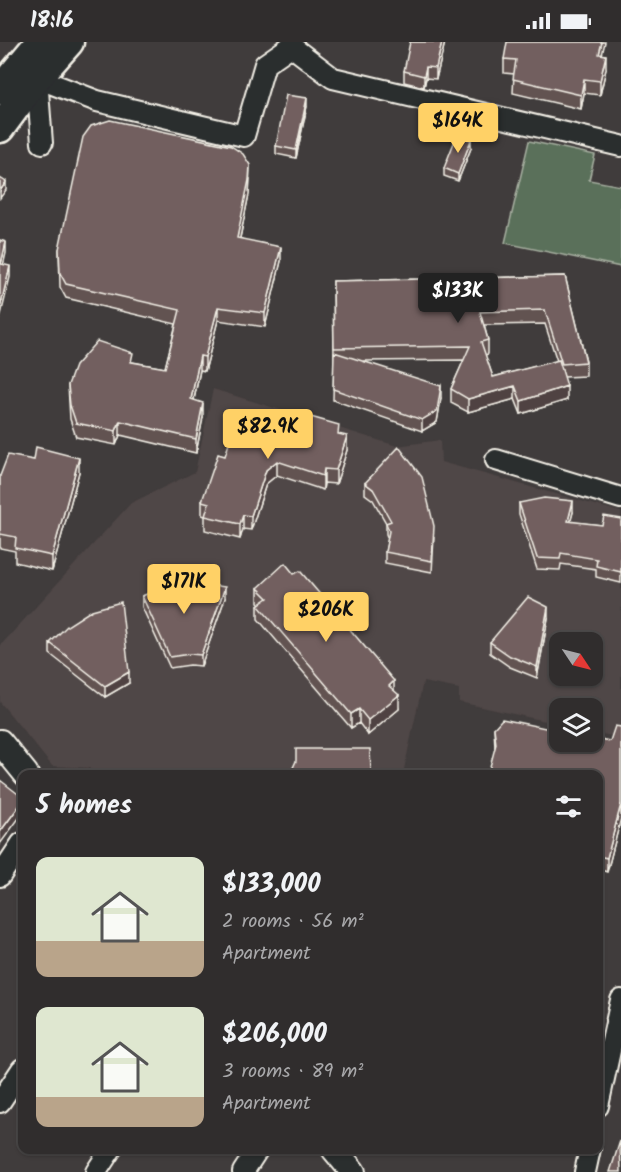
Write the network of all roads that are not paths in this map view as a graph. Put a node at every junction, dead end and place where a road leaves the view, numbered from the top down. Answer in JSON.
{"nodes":[{"id":1,"x":40,"y":42,"type":"edge"},
{"id":2,"x":69,"y":42,"type":"edge"},
{"id":3,"x":292,"y":44,"type":"edge"},
{"id":4,"x":37,"y":78,"type":"junction"},
{"id":5,"x":0,"y":90,"type":"edge"},
{"id":6,"x":0,"y":128,"type":"edge"},
{"id":7,"x":42,"y":143,"type":"dead end"},
{"id":8,"x":621,"y":146,"type":"edge"},
{"id":9,"x":496,"y":460,"type":"dead end"},
{"id":10,"x":621,"y":498,"type":"edge"},
{"id":11,"x":0,"y":742,"type":"edge"},
{"id":12,"x":23,"y":770,"type":"edge"},
{"id":13,"x":18,"y":849,"type":"edge"},
{"id":14,"x":0,"y":876,"type":"edge"},
{"id":15,"x":621,"y":1000,"type":"edge"},
{"id":16,"x":18,"y":1075,"type":"edge"},
{"id":17,"x":603,"y":1083,"type":"edge"},
{"id":18,"x":1,"y":1098,"type":"edge"},
{"id":19,"x":108,"y":1154,"type":"edge"},
{"id":20,"x":255,"y":1154,"type":"edge"},
{"id":21,"x":338,"y":1154,"type":"edge"},
{"id":22,"x":589,"y":1154,"type":"edge"},
{"id":23,"x":96,"y":1172,"type":"edge"},
{"id":24,"x":243,"y":1172,"type":"edge"},
{"id":25,"x":352,"y":1172,"type":"edge"},
{"id":26,"x":585,"y":1172,"type":"edge"}],
"edges":[{"from":1,"to":5,"type":"highway"},
{"from":2,"to":4,"type":"highway"},
{"from":3,"to":4,"type":"street"},
{"from":3,"to":8,"type":"street"},
{"from":4,"to":6,"type":"highway"},
{"from":4,"to":7,"type":"street"},
{"from":9,"to":10,"type":"street"},
{"from":11,"to":12,"type":"main road"},
{"from":13,"to":14,"type":"street"},
{"from":15,"to":17,"type":"street"},
{"from":16,"to":18,"type":"street"},
{"from":19,"to":23,"type":"street"},
{"from":20,"to":24,"type":"street"},
{"from":21,"to":25,"type":"main road"},
{"from":22,"to":26,"type":"street"}]}
